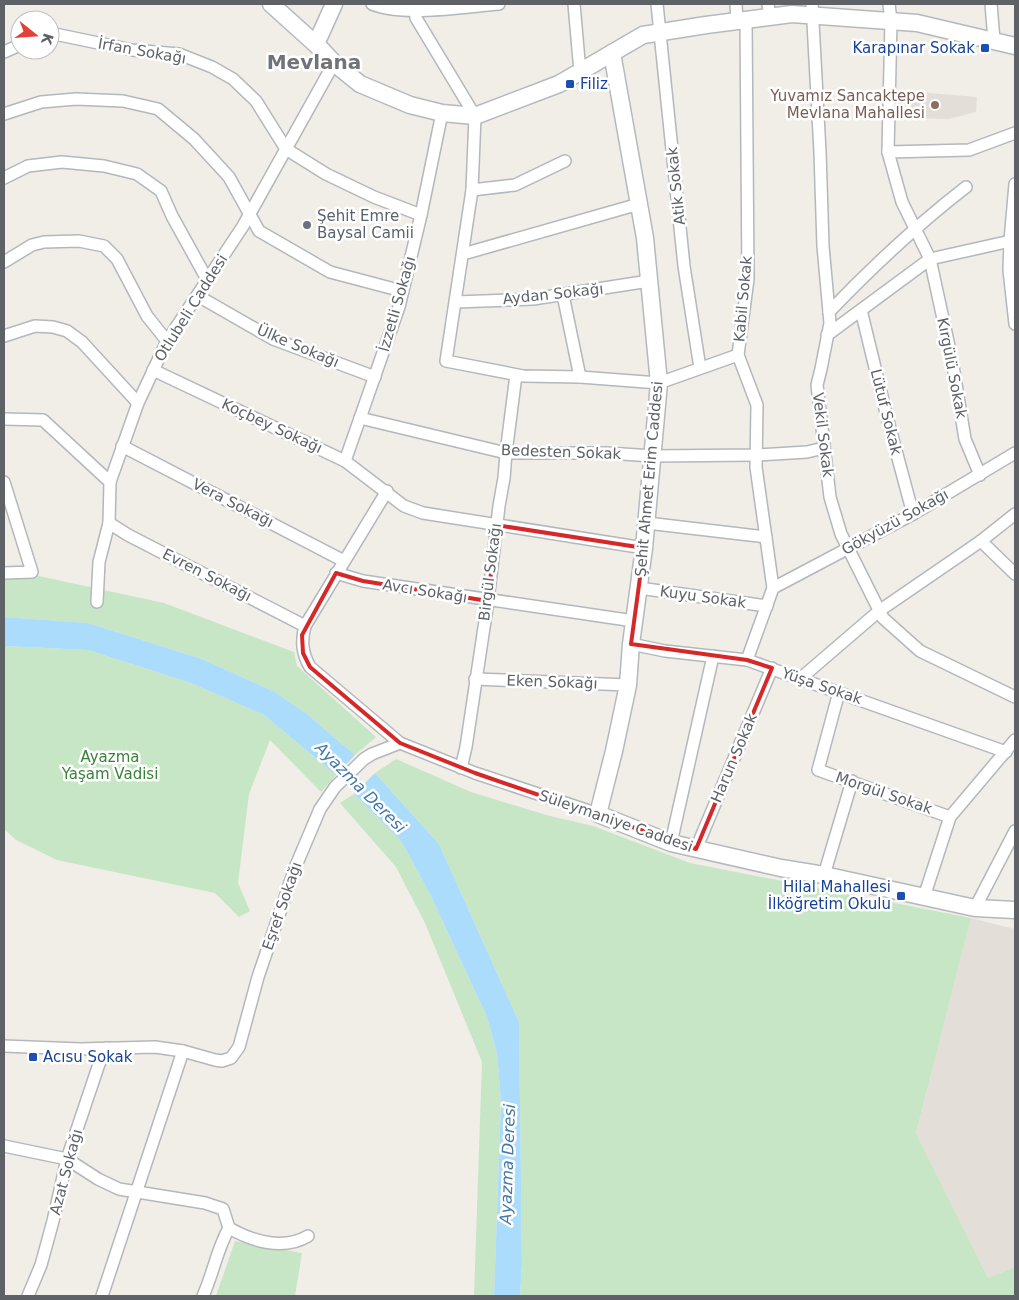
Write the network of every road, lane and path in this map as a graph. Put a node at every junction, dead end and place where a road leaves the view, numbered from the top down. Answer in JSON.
{"nodes":[{"id":1,"x":271,"y":4,"type":"edge"},
{"id":2,"x":334,"y":4,"type":"edge"},
{"id":3,"x":372,"y":4,"type":"edge"},
{"id":4,"x":499,"y":4,"type":"edge"},
{"id":5,"x":574,"y":4,"type":"edge"},
{"id":6,"x":657,"y":4,"type":"edge"},
{"id":7,"x":736,"y":4,"type":"edge"},
{"id":8,"x":889,"y":4,"type":"edge"},
{"id":9,"x":991,"y":4,"type":"edge"},
{"id":10,"x":415,"y":7,"type":"edge"},
{"id":11,"x":769,"y":10,"type":"edge"},
{"id":12,"x":813,"y":10,"type":"edge"},
{"id":13,"x":741,"y":20,"type":"junction"},
{"id":14,"x":891,"y":21,"type":"junction"},
{"id":15,"x":659,"y":33,"type":"junction"},
{"id":16,"x":60,"y":35,"type":"edge"},
{"id":17,"x":994,"y":40,"type":"junction"},
{"id":18,"x":316,"y":44,"type":"junction"},
{"id":19,"x":1015,"y":46,"type":"edge"},
{"id":20,"x":612,"y":53,"type":"junction"},
{"id":21,"x":334,"y":63,"type":"junction"},
{"id":22,"x":580,"y":72,"type":"junction"},
{"id":23,"x":442,"y":113,"type":"junction"},
{"id":24,"x":4,"y":114,"type":"edge"},
{"id":25,"x":474,"y":116,"type":"junction"},
{"id":26,"x":1015,"y":133,"type":"edge"},
{"id":27,"x":286,"y":149,"type":"junction"},
{"id":28,"x":888,"y":152,"type":"junction"},
{"id":29,"x":565,"y":161,"type":"dead end"},
{"id":30,"x":4,"y":178,"type":"edge"},
{"id":31,"x":1015,"y":184,"type":"edge"},
{"id":32,"x":966,"y":187,"type":"dead end"},
{"id":33,"x":472,"y":190,"type":"junction"},
{"id":34,"x":639,"y":204,"type":"junction"},
{"id":35,"x":250,"y":214,"type":"junction"},
{"id":36,"x":421,"y":214,"type":"junction"},
{"id":37,"x":915,"y":228,"type":"junction"},
{"id":38,"x":1012,"y":241,"type":"edge"},
{"id":39,"x":463,"y":254,"type":"junction"},
{"id":40,"x":930,"y":259,"type":"junction"},
{"id":41,"x":4,"y":262,"type":"edge"},
{"id":42,"x":208,"y":281,"type":"junction"},
{"id":43,"x":649,"y":281,"type":"junction"},
{"id":44,"x":402,"y":291,"type":"junction"},
{"id":45,"x":563,"y":295,"type":"junction"},
{"id":46,"x":198,"y":296,"type":"junction"},
{"id":47,"x":456,"y":302,"type":"junction"},
{"id":48,"x":861,"y":310,"type":"junction"},
{"id":49,"x":829,"y":312,"type":"junction"},
{"id":50,"x":1015,"y":324,"type":"edge"},
{"id":51,"x":828,"y":335,"type":"junction"},
{"id":52,"x":4,"y":336,"type":"edge"},
{"id":53,"x":167,"y":341,"type":"junction"},
{"id":54,"x":738,"y":355,"type":"junction"},
{"id":55,"x":700,"y":368,"type":"junction"},
{"id":56,"x":153,"y":370,"type":"junction"},
{"id":57,"x":516,"y":375,"type":"junction"},
{"id":58,"x":375,"y":377,"type":"junction"},
{"id":59,"x":580,"y":377,"type":"junction"},
{"id":60,"x":659,"y":383,"type":"junction"},
{"id":61,"x":138,"y":403,"type":"junction"},
{"id":62,"x":360,"y":418,"type":"junction"},
{"id":63,"x":4,"y":419,"type":"edge"},
{"id":64,"x":122,"y":446,"type":"junction"},
{"id":65,"x":824,"y":448,"type":"junction"},
{"id":66,"x":506,"y":453,"type":"junction"},
{"id":67,"x":1015,"y":453,"type":"edge"},
{"id":68,"x":756,"y":455,"type":"junction"},
{"id":69,"x":653,"y":456,"type":"junction"},
{"id":70,"x":345,"y":461,"type":"junction"},
{"id":71,"x":980,"y":475,"type":"junction"},
{"id":72,"x":4,"y":482,"type":"edge"},
{"id":73,"x":110,"y":482,"type":"junction"},
{"id":74,"x":386,"y":491,"type":"junction"},
{"id":75,"x":913,"y":514,"type":"junction"},
{"id":76,"x":1015,"y":514,"type":"edge"},
{"id":77,"x":109,"y":523,"type":"junction"},
{"id":78,"x":647,"y":523,"type":"junction"},
{"id":79,"x":496,"y":525,"type":"junction"},
{"id":80,"x":766,"y":537,"type":"junction"},
{"id":81,"x":981,"y":541,"type":"junction"},
{"id":82,"x":644,"y":548,"type":"junction"},
{"id":83,"x":848,"y":548,"type":"junction"},
{"id":84,"x":344,"y":561,"type":"junction"},
{"id":85,"x":4,"y":573,"type":"edge"},
{"id":86,"x":336,"y":573,"type":"junction"},
{"id":87,"x":1015,"y":574,"type":"edge"},
{"id":88,"x":639,"y":588,"type":"junction"},
{"id":89,"x":773,"y":588,"type":"junction"},
{"id":90,"x":488,"y":601,"type":"junction"},
{"id":91,"x":97,"y":602,"type":"dead end"},
{"id":92,"x":767,"y":606,"type":"junction"},
{"id":93,"x":880,"y":611,"type":"junction"},
{"id":94,"x":634,"y":621,"type":"junction"},
{"id":95,"x":305,"y":626,"type":"junction"},
{"id":96,"x":631,"y":644,"type":"junction"},
{"id":97,"x":713,"y":656,"type":"junction"},
{"id":98,"x":747,"y":660,"type":"junction"},
{"id":99,"x":772,"y":668,"type":"junction"},
{"id":100,"x":801,"y":678,"type":"junction"},
{"id":101,"x":475,"y":679,"type":"junction"},
{"id":102,"x":1015,"y":684,"type":"edge"},
{"id":103,"x":628,"y":685,"type":"junction"},
{"id":104,"x":839,"y":692,"type":"junction"},
{"id":105,"x":1013,"y":696,"type":"edge"},
{"id":106,"x":1015,"y":740,"type":"edge"},
{"id":107,"x":400,"y":743,"type":"junction"},
{"id":108,"x":1006,"y":752,"type":"junction"},
{"id":109,"x":461,"y":768,"type":"junction"},
{"id":110,"x":852,"y":781,"type":"junction"},
{"id":111,"x":598,"y":814,"type":"junction"},
{"id":112,"x":950,"y":816,"type":"junction"},
{"id":113,"x":1015,"y":831,"type":"edge"},
{"id":114,"x":671,"y":843,"type":"junction"},
{"id":115,"x":696,"y":849,"type":"junction"},
{"id":116,"x":824,"y":875,"type":"junction"},
{"id":117,"x":924,"y":897,"type":"junction"},
{"id":118,"x":975,"y":908,"type":"junction"},
{"id":119,"x":1015,"y":910,"type":"edge"},
{"id":120,"x":4,"y":1046,"type":"edge"},
{"id":121,"x":107,"y":1048,"type":"junction"},
{"id":122,"x":183,"y":1051,"type":"junction"},
{"id":123,"x":4,"y":1147,"type":"edge"},
{"id":124,"x":67,"y":1158,"type":"junction"},
{"id":125,"x":136,"y":1192,"type":"junction"},
{"id":126,"x":229,"y":1228,"type":"junction"},
{"id":127,"x":308,"y":1236,"type":"dead end"},
{"id":128,"x":28,"y":1296,"type":"edge"},
{"id":129,"x":102,"y":1296,"type":"edge"},
{"id":130,"x":203,"y":1296,"type":"edge"}],
"edges":[{"from":1,"to":18,"type":"street"},
{"from":2,"to":18,"type":"street"},
{"from":3,"to":10,"type":"street"},
{"from":4,"to":10,"type":"street"},
{"from":5,"to":22,"type":"street"},
{"from":6,"to":15,"type":"street","name":"Atik Sokak"},
{"from":7,"to":13,"type":"street","name":"Kabil Sokak"},
{"from":8,"to":14,"type":"street","name":"Kırgülü Sokak"},
{"from":9,"to":17,"type":"street"},
{"from":10,"to":25,"type":"street"},
{"from":11,"to":12,"type":"street"},
{"from":11,"to":13,"type":"street"},
{"from":12,"to":14,"type":"street"},
{"from":12,"to":49,"type":"street","name":"Vekil Sokak"},
{"from":13,"to":15,"type":"street"},
{"from":13,"to":54,"type":"street","name":"Kabil Sokak"},
{"from":14,"to":17,"type":"street"},
{"from":14,"to":28,"type":"street","name":"Kırgülü Sokak"},
{"from":15,"to":20,"type":"street"},
{"from":15,"to":55,"type":"street","name":"Atik Sokak"},
{"from":16,"to":27,"type":"street","name":"İrfan Sokağı"},
{"from":17,"to":19,"type":"street"},
{"from":18,"to":21,"type":"street"},
{"from":20,"to":22,"type":"street"},
{"from":20,"to":34,"type":"street","name":"Şehit Ahmet Erim Caddesi"},
{"from":21,"to":23,"type":"street"},
{"from":21,"to":27,"type":"street","name":"Otlubeli Caddesi"},
{"from":22,"to":25,"type":"street"},
{"from":23,"to":25,"type":"street"},
{"from":23,"to":36,"type":"street","name":"İzzetli Sokağı"},
{"from":24,"to":35,"type":"street"},
{"from":25,"to":33,"type":"street"},
{"from":26,"to":28,"type":"street"},
{"from":27,"to":35,"type":"street","name":"Otlubeli Caddesi"},
{"from":27,"to":36,"type":"street","name":"İrfan Sokağı"},
{"from":28,"to":37,"type":"street","name":"Kırgülü Sokak"},
{"from":29,"to":33,"type":"street"},
{"from":30,"to":42,"type":"street"},
{"from":31,"to":38,"type":"street"},
{"from":32,"to":37,"type":"street"},
{"from":33,"to":39,"type":"street"},
{"from":34,"to":39,"type":"street"},
{"from":34,"to":43,"type":"street","name":"Şehit Ahmet Erim Caddesi"},
{"from":35,"to":42,"type":"street","name":"Otlubeli Caddesi"},
{"from":35,"to":44,"type":"street"},
{"from":36,"to":44,"type":"street","name":"İzzetli Sokağı"},
{"from":37,"to":40,"type":"street","name":"Kırgülü Sokak"},
{"from":37,"to":49,"type":"street"},
{"from":38,"to":40,"type":"street"},
{"from":38,"to":50,"type":"street"},
{"from":39,"to":47,"type":"street"},
{"from":40,"to":48,"type":"street"},
{"from":40,"to":71,"type":"street","name":"Kırgülü Sokak"},
{"from":41,"to":53,"type":"street"},
{"from":42,"to":46,"type":"street","name":"Otlubeli Caddesi"},
{"from":43,"to":45,"type":"street","name":"Aydan Sokağı"},
{"from":43,"to":60,"type":"street","name":"Şehit Ahmet Erim Caddesi"},
{"from":44,"to":58,"type":"street","name":"İzzetli Sokağı"},
{"from":45,"to":47,"type":"street","name":"Aydan Sokağı"},
{"from":45,"to":59,"type":"street"},
{"from":46,"to":53,"type":"street","name":"Otlubeli Caddesi"},
{"from":46,"to":58,"type":"street","name":"Ülke Sokağı"},
{"from":47,"to":57,"type":"street"},
{"from":48,"to":51,"type":"street"},
{"from":48,"to":75,"type":"street","name":"Lütuf Sokak"},
{"from":49,"to":51,"type":"street","name":"Vekil Sokak"},
{"from":51,"to":65,"type":"street","name":"Vekil Sokak"},
{"from":52,"to":61,"type":"street"},
{"from":53,"to":56,"type":"street","name":"Otlubeli Caddesi"},
{"from":54,"to":55,"type":"street"},
{"from":54,"to":68,"type":"street","name":"Kabil Sokak"},
{"from":55,"to":60,"type":"street"},
{"from":56,"to":61,"type":"street","name":"Otlubeli Caddesi"},
{"from":56,"to":70,"type":"street","name":"Koçbey Sokağı"},
{"from":57,"to":59,"type":"street"},
{"from":57,"to":66,"type":"street","name":"Birgül Sokağı"},
{"from":58,"to":62,"type":"street","name":"İzzetli Sokağı"},
{"from":59,"to":60,"type":"street"},
{"from":60,"to":69,"type":"street","name":"Şehit Ahmet Erim Caddesi"},
{"from":61,"to":64,"type":"street","name":"Otlubeli Caddesi"},
{"from":62,"to":66,"type":"street","name":"Bedesten Sokak"},
{"from":62,"to":70,"type":"street","name":"İzzetli Sokağı"},
{"from":63,"to":73,"type":"street"},
{"from":64,"to":73,"type":"street","name":"Otlubeli Caddesi"},
{"from":64,"to":84,"type":"street","name":"Vera Sokağı"},
{"from":65,"to":68,"type":"street","name":"Bedesten Sokak"},
{"from":65,"to":83,"type":"street","name":"Vekil Sokak"},
{"from":66,"to":69,"type":"street","name":"Bedesten Sokak"},
{"from":66,"to":79,"type":"street","name":"Birgül Sokağı"},
{"from":67,"to":71,"type":"street","name":"Gökyüzü Sokağı"},
{"from":68,"to":69,"type":"street","name":"Bedesten Sokak"},
{"from":68,"to":80,"type":"street","name":"Kabil Sokak"},
{"from":69,"to":78,"type":"street","name":"Şehit Ahmet Erim Caddesi"},
{"from":70,"to":74,"type":"street","name":"Koçbey Sokağı"},
{"from":71,"to":75,"type":"street","name":"Gökyüzü Sokağı"},
{"from":72,"to":85,"type":"street"},
{"from":73,"to":77,"type":"street","name":"Otlubeli Caddesi"},
{"from":74,"to":79,"type":"street","name":"Koçbey Sokağı"},
{"from":74,"to":84,"type":"street"},
{"from":75,"to":83,"type":"street","name":"Gökyüzü Sokağı"},
{"from":76,"to":81,"type":"street"},
{"from":77,"to":91,"type":"street","name":"Otlubeli Caddesi"},
{"from":77,"to":95,"type":"street","name":"Evren Sokağı"},
{"from":78,"to":80,"type":"street"},
{"from":78,"to":82,"type":"street","name":"Şehit Ahmet Erim Caddesi"},
{"from":79,"to":82,"type":"street","name":"Koçbey Sokağı"},
{"from":79,"to":90,"type":"street","name":"Birgül Sokağı"},
{"from":80,"to":89,"type":"street","name":"Kabil Sokak"},
{"from":81,"to":87,"type":"street"},
{"from":81,"to":93,"type":"street"},
{"from":82,"to":88,"type":"street","name":"Şehit Ahmet Erim Caddesi"},
{"from":83,"to":89,"type":"street","name":"Gökyüzü Sokağı"},
{"from":83,"to":93,"type":"street","name":"Vekil Sokak"},
{"from":84,"to":86,"type":"street"},
{"from":86,"to":90,"type":"street","name":"Avcı Sokağı"},
{"from":86,"to":95,"type":"street"},
{"from":88,"to":92,"type":"street","name":"Kuyu Sokak"},
{"from":88,"to":94,"type":"street","name":"Şehit Ahmet Erim Caddesi"},
{"from":89,"to":92,"type":"street","name":"Kabil Sokak"},
{"from":90,"to":94,"type":"street","name":"Avcı Sokağı"},
{"from":90,"to":101,"type":"street","name":"Birgül Sokağı"},
{"from":92,"to":98,"type":"street","name":"Kabil Sokak"},
{"from":93,"to":100,"type":"street"},
{"from":93,"to":105,"type":"street","name":"Vekil Sokak"},
{"from":94,"to":96,"type":"street","name":"Şehit Ahmet Erim Caddesi"},
{"from":95,"to":107,"type":"street","name":"Süleymaniye Caddesi"},
{"from":96,"to":97,"type":"street","name":"Yüşa Sokak"},
{"from":96,"to":103,"type":"street","name":"Şehit Ahmet Erim Caddesi"},
{"from":97,"to":98,"type":"street","name":"Yüşa Sokak"},
{"from":97,"to":114,"type":"street"},
{"from":98,"to":99,"type":"street","name":"Yüşa Sokak"},
{"from":99,"to":100,"type":"street","name":"Yüşa Sokak"},
{"from":99,"to":115,"type":"street","name":"Harun Sokak"},
{"from":100,"to":104,"type":"street","name":"Yüşa Sokak"},
{"from":101,"to":103,"type":"street","name":"Eken Sokağı"},
{"from":101,"to":109,"type":"street","name":"Birgül Sokağı"},
{"from":102,"to":105,"type":"street"},
{"from":103,"to":111,"type":"street","name":"Şehit Ahmet Erim Caddesi"},
{"from":104,"to":108,"type":"street","name":"Yüşa Sokak"},
{"from":104,"to":110,"type":"street","name":"Morgül Sokak"},
{"from":106,"to":108,"type":"street"},
{"from":107,"to":109,"type":"street","name":"Süleymaniye Caddesi"},
{"from":107,"to":122,"type":"street","name":"Eşref Sokağı"},
{"from":108,"to":112,"type":"street"},
{"from":109,"to":111,"type":"street","name":"Süleymaniye Caddesi"},
{"from":110,"to":112,"type":"street","name":"Morgül Sokak"},
{"from":110,"to":116,"type":"street"},
{"from":111,"to":114,"type":"street","name":"Süleymaniye Caddesi"},
{"from":112,"to":117,"type":"street"},
{"from":113,"to":118,"type":"street"},
{"from":114,"to":115,"type":"street","name":"Süleymaniye Caddesi"},
{"from":115,"to":116,"type":"street","name":"Süleymaniye Caddesi"},
{"from":116,"to":117,"type":"street","name":"Süleymaniye Caddesi"},
{"from":117,"to":118,"type":"street","name":"Süleymaniye Caddesi"},
{"from":118,"to":119,"type":"street","name":"Süleymaniye Caddesi"},
{"from":120,"to":121,"type":"street","name":"Eşref Sokağı"},
{"from":121,"to":122,"type":"street","name":"Eşref Sokağı"},
{"from":121,"to":124,"type":"street","name":"Azat Sokağı"},
{"from":122,"to":125,"type":"street"},
{"from":123,"to":124,"type":"street"},
{"from":124,"to":125,"type":"street"},
{"from":124,"to":128,"type":"street","name":"Azat Sokağı"},
{"from":125,"to":126,"type":"street"},
{"from":125,"to":129,"type":"street"},
{"from":126,"to":127,"type":"street"},
{"from":126,"to":130,"type":"street"}]}
